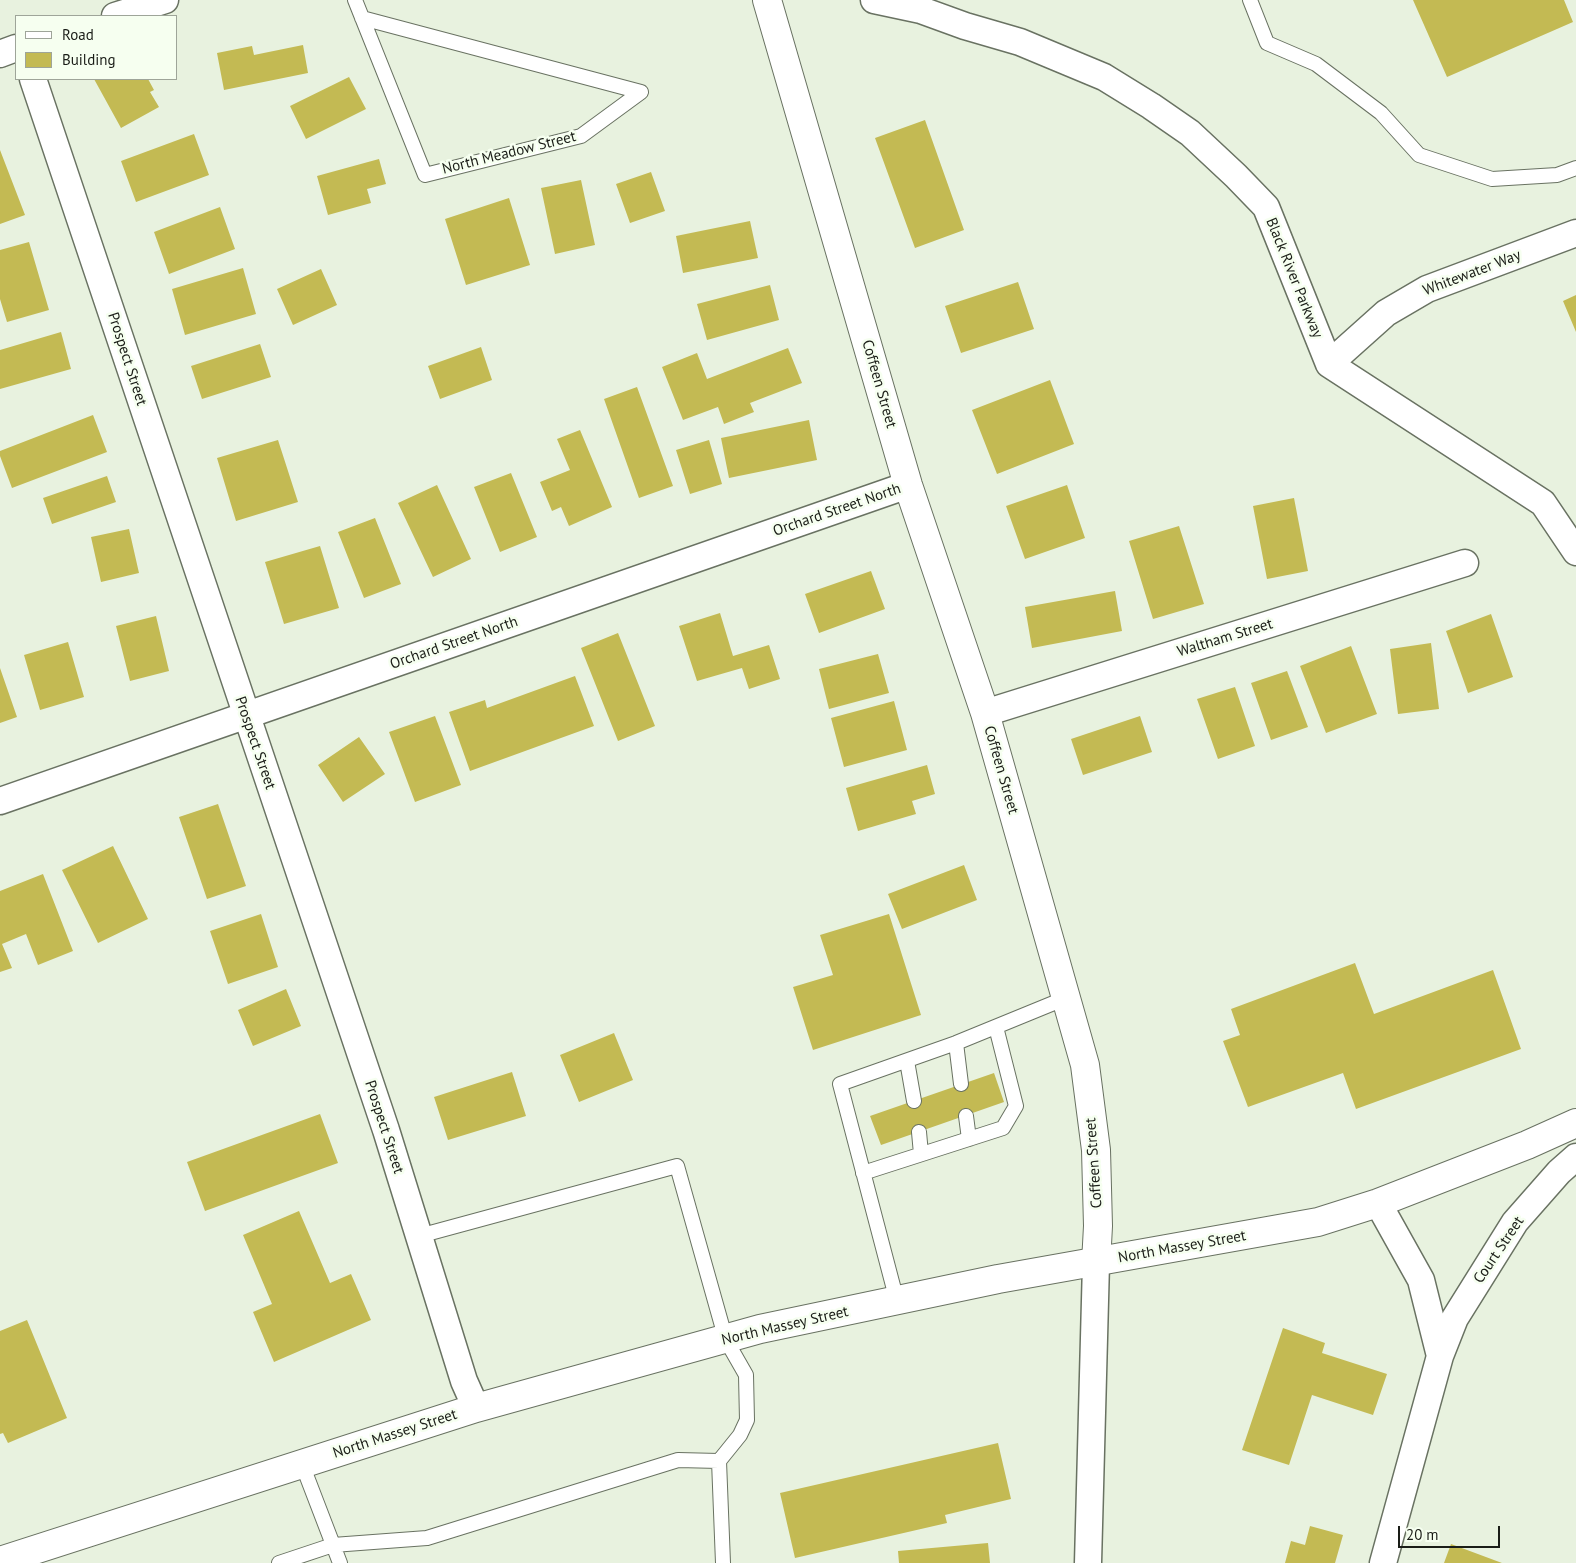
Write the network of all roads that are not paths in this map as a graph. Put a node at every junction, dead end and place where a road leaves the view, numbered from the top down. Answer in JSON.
{"nodes":[{"id":1,"x":165,"y":0,"type":"edge"},
{"id":2,"x":355,"y":0,"type":"edge"},
{"id":3,"x":766,"y":0,"type":"edge"},
{"id":4,"x":874,"y":0,"type":"edge"},
{"id":5,"x":1250,"y":0,"type":"edge"},
{"id":6,"x":118,"y":15,"type":"edge"},
{"id":7,"x":362,"y":18,"type":"junction"},
{"id":8,"x":15,"y":48,"type":"edge"},
{"id":9,"x":0,"y":54,"type":"edge"},
{"id":10,"x":33,"y":80,"type":"edge"},
{"id":11,"x":1576,"y":168,"type":"edge"},
{"id":12,"x":1576,"y":233,"type":"edge"},
{"id":13,"x":1329,"y":364,"type":"junction"},
{"id":14,"x":908,"y":484,"type":"junction"},
{"id":15,"x":1576,"y":552,"type":"edge"},
{"id":16,"x":1464,"y":563,"type":"dead end"},
{"id":17,"x":985,"y":713,"type":"junction"},
{"id":18,"x":246,"y":715,"type":"junction"},
{"id":19,"x":0,"y":801,"type":"edge"},
{"id":20,"x":1066,"y":998,"type":"junction"},
{"id":21,"x":996,"y":1026,"type":"junction"},
{"id":22,"x":956,"y":1043,"type":"junction"},
{"id":23,"x":907,"y":1061,"type":"junction"},
{"id":24,"x":962,"y":1084,"type":"dead end"},
{"id":25,"x":914,"y":1101,"type":"dead end"},
{"id":26,"x":966,"y":1116,"type":"dead end"},
{"id":27,"x":1576,"y":1123,"type":"edge"},
{"id":28,"x":919,"y":1132,"type":"dead end"},
{"id":29,"x":969,"y":1139,"type":"junction"},
{"id":30,"x":921,"y":1154,"type":"junction"},
{"id":31,"x":1576,"y":1157,"type":"edge"},
{"id":32,"x":863,"y":1173,"type":"junction"},
{"id":33,"x":1378,"y":1203,"type":"junction"},
{"id":34,"x":419,"y":1236,"type":"junction"},
{"id":35,"x":1096,"y":1263,"type":"junction"},
{"id":36,"x":897,"y":1301,"type":"junction"},
{"id":37,"x":726,"y":1340,"type":"junction"},
{"id":38,"x":1440,"y":1356,"type":"junction"},
{"id":39,"x":476,"y":1408,"type":"junction"},
{"id":40,"x":718,"y":1460,"type":"junction"},
{"id":41,"x":302,"y":1464,"type":"junction"},
{"id":42,"x":333,"y":1545,"type":"junction"},
{"id":43,"x":0,"y":1561,"type":"edge"},
{"id":44,"x":279,"y":1563,"type":"edge"},
{"id":45,"x":340,"y":1563,"type":"edge"},
{"id":46,"x":722,"y":1563,"type":"edge"},
{"id":47,"x":1088,"y":1563,"type":"edge"},
{"id":48,"x":1383,"y":1563,"type":"edge"}],
"edges":[{"from":1,"to":6,"type":"street"},
{"from":2,"to":7,"type":"lane","name":"North Meadow Street"},
{"from":3,"to":14,"type":"main road","name":"Coffeen Street"},
{"from":4,"to":13,"type":"street","name":"Black River Parkway"},
{"from":5,"to":11,"type":"lane"},
{"from":7,"to":7,"type":"lane","name":"North Meadow Street"},
{"from":8,"to":9,"type":"street"},
{"from":10,"to":18,"type":"street","name":"Prospect Street"},
{"from":12,"to":13,"type":"street","name":"Whitewater Way"},
{"from":13,"to":15,"type":"street"},
{"from":14,"to":17,"type":"main road","name":"Coffeen Street"},
{"from":14,"to":18,"type":"street","name":"Orchard Street North"},
{"from":16,"to":17,"type":"street","name":"Waltham Street"},
{"from":17,"to":20,"type":"main road","name":"Coffeen Street"},
{"from":18,"to":19,"type":"street","name":"Orchard Street North"},
{"from":18,"to":34,"type":"street","name":"Prospect Street"},
{"from":20,"to":21,"type":"lane"},
{"from":20,"to":35,"type":"main road","name":"Coffeen Street"},
{"from":21,"to":22,"type":"lane"},
{"from":21,"to":29,"type":"lane"},
{"from":22,"to":23,"type":"lane"},
{"from":22,"to":24,"type":"lane"},
{"from":23,"to":25,"type":"lane"},
{"from":23,"to":32,"type":"lane"},
{"from":26,"to":29,"type":"lane"},
{"from":27,"to":33,"type":"main road","name":"North Massey Street"},
{"from":28,"to":30,"type":"lane"},
{"from":29,"to":30,"type":"lane"},
{"from":30,"to":32,"type":"lane"},
{"from":31,"to":38,"type":"street","name":"Court Street"},
{"from":32,"to":36,"type":"lane"},
{"from":33,"to":35,"type":"main road","name":"North Massey Street"},
{"from":33,"to":38,"type":"street","name":"Court Street"},
{"from":34,"to":37,"type":"lane"},
{"from":34,"to":39,"type":"street","name":"Prospect Street"},
{"from":35,"to":36,"type":"main road","name":"North Massey Street"},
{"from":35,"to":47,"type":"street","name":"Coffeen Street"},
{"from":36,"to":37,"type":"main road","name":"North Massey Street"},
{"from":37,"to":39,"type":"main road","name":"North Massey Street"},
{"from":37,"to":40,"type":"lane"},
{"from":38,"to":48,"type":"street","name":"Court Street"},
{"from":39,"to":41,"type":"main road","name":"North Massey Street"},
{"from":40,"to":42,"type":"lane"},
{"from":40,"to":46,"type":"lane"},
{"from":41,"to":42,"type":"lane"},
{"from":41,"to":43,"type":"main road","name":"North Massey Street"},
{"from":42,"to":44,"type":"lane"},
{"from":42,"to":45,"type":"lane"}]}
